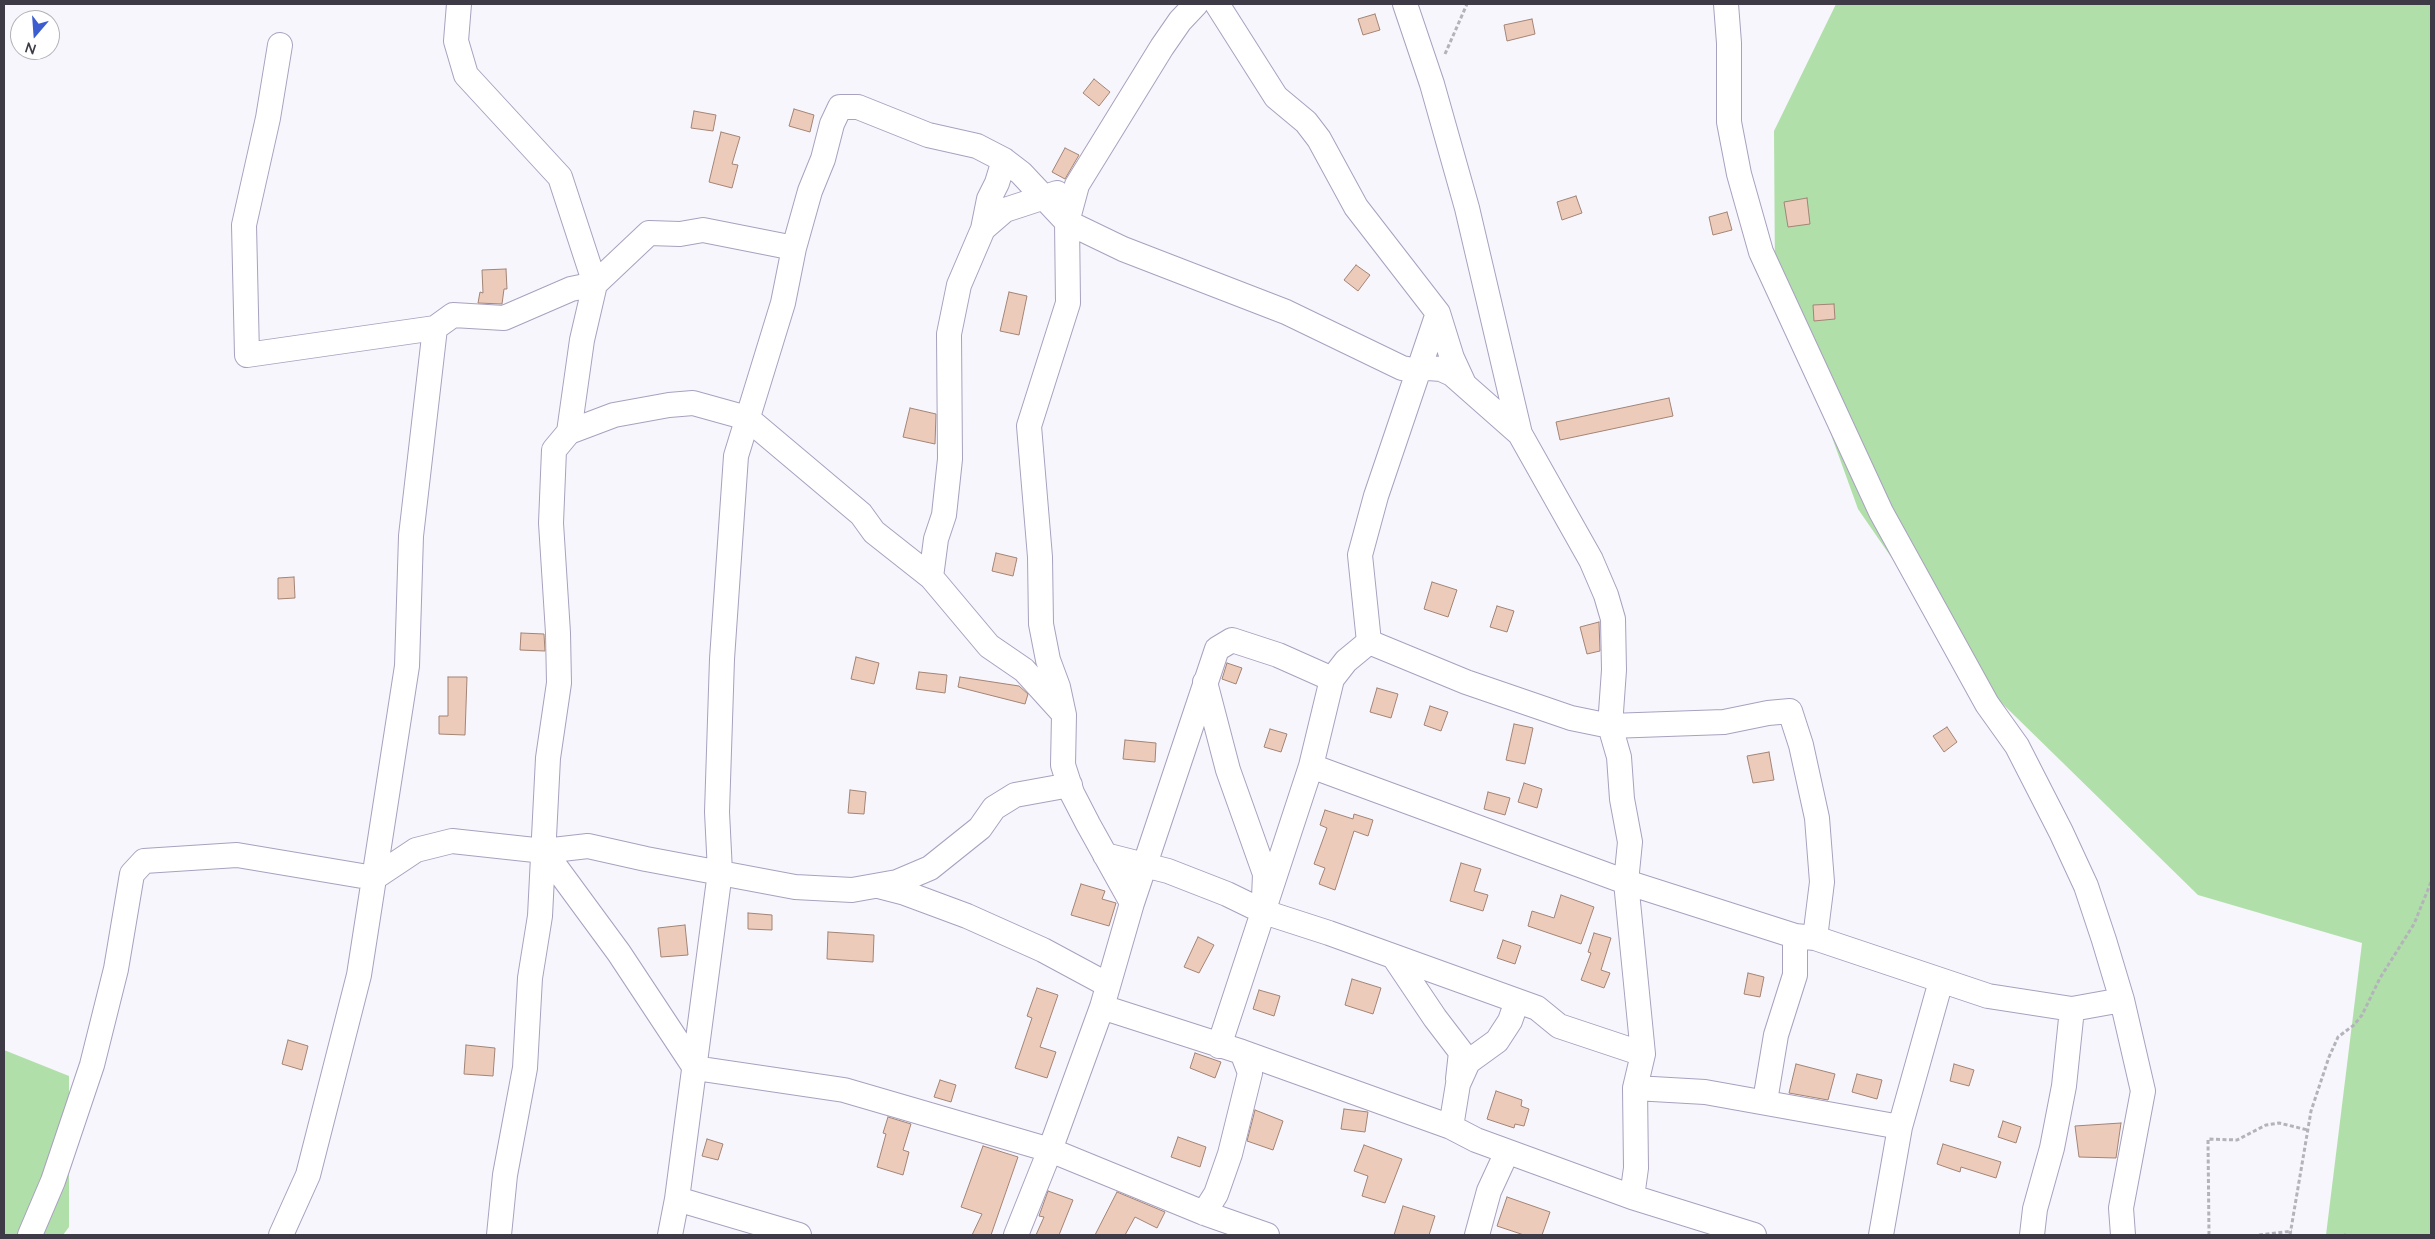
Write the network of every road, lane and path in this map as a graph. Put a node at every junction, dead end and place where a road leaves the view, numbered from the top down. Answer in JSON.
{"nodes":[{"id":1,"x":459,"y":4,"type":"edge"},
{"id":2,"x":1196,"y":4,"type":"edge"},
{"id":3,"x":1217,"y":4,"type":"edge"},
{"id":4,"x":1405,"y":4,"type":"edge"},
{"id":5,"x":1467,"y":4,"type":"edge"},
{"id":6,"x":1726,"y":4,"type":"edge"},
{"id":7,"x":280,"y":45,"type":"dead end"},
{"id":8,"x":1432,"y":84,"type":"junction"},
{"id":9,"x":1004,"y":160,"type":"junction"},
{"id":10,"x":1077,"y":185,"type":"junction"},
{"id":11,"x":1045,"y":198,"type":"junction"},
{"id":12,"x":1067,"y":222,"type":"junction"},
{"id":13,"x":983,"y":229,"type":"junction"},
{"id":14,"x":794,"y":248,"type":"junction"},
{"id":15,"x":595,"y":284,"type":"junction"},
{"id":16,"x":1438,"y":313,"type":"junction"},
{"id":17,"x":435,"y":328,"type":"junction"},
{"id":18,"x":1417,"y":371,"type":"junction"},
{"id":19,"x":1464,"y":384,"type":"junction"},
{"id":20,"x":747,"y":418,"type":"junction"},
{"id":21,"x":569,"y":432,"type":"junction"},
{"id":22,"x":1520,"y":434,"type":"junction"},
{"id":23,"x":931,"y":577,"type":"junction"},
{"id":24,"x":1369,"y":642,"type":"junction"},
{"id":25,"x":1332,"y":678,"type":"junction"},
{"id":26,"x":1205,"y":682,"type":"junction"},
{"id":27,"x":1064,"y":715,"type":"junction"},
{"id":28,"x":1610,"y":726,"type":"junction"},
{"id":29,"x":1311,"y":766,"type":"junction"},
{"id":30,"x":1070,"y":785,"type":"junction"},
{"id":31,"x":544,"y":852,"type":"junction"},
{"id":32,"x":1105,"y":855,"type":"junction"},
{"id":33,"x":1145,"y":864,"type":"junction"},
{"id":34,"x":720,"y":872,"type":"junction"},
{"id":35,"x":374,"y":878,"type":"junction"},
{"id":36,"x":1626,"y":882,"type":"junction"},
{"id":37,"x":2431,"y":882,"type":"edge"},
{"id":38,"x":876,"y":886,"type":"junction"},
{"id":39,"x":1132,"y":902,"type":"junction"},
{"id":40,"x":1264,"y":912,"type":"junction"},
{"id":41,"x":1805,"y":937,"type":"junction"},
{"id":42,"x":1394,"y":957,"type":"junction"},
{"id":43,"x":1941,"y":981,"type":"junction"},
{"id":44,"x":1108,"y":985,"type":"junction"},
{"id":45,"x":2122,"y":1000,"type":"junction"},
{"id":46,"x":1517,"y":1001,"type":"junction"},
{"id":47,"x":1102,"y":1007,"type":"junction"},
{"id":48,"x":2072,"y":1010,"type":"junction"},
{"id":49,"x":1219,"y":1046,"type":"junction"},
{"id":50,"x":1242,"y":1052,"type":"junction"},
{"id":51,"x":1643,"y":1054,"type":"junction"},
{"id":52,"x":695,"y":1068,"type":"junction"},
{"id":53,"x":1458,"y":1084,"type":"junction"},
{"id":54,"x":1636,"y":1088,"type":"junction"},
{"id":55,"x":1765,"y":1102,"type":"junction"},
{"id":56,"x":1451,"y":1127,"type":"junction"},
{"id":57,"x":1900,"y":1127,"type":"junction"},
{"id":58,"x":2308,"y":1130,"type":"junction"},
{"id":59,"x":1050,"y":1150,"type":"junction"},
{"id":60,"x":1507,"y":1152,"type":"junction"},
{"id":61,"x":1632,"y":1197,"type":"junction"},
{"id":62,"x":678,"y":1199,"type":"junction"},
{"id":63,"x":1204,"y":1213,"type":"junction"},
{"id":64,"x":2291,"y":1233,"type":"edge"},
{"id":65,"x":1259,"y":1234,"type":"edge"},
{"id":66,"x":30,"y":1235,"type":"edge"},
{"id":67,"x":282,"y":1235,"type":"edge"},
{"id":68,"x":499,"y":1235,"type":"edge"},
{"id":69,"x":670,"y":1235,"type":"edge"},
{"id":70,"x":798,"y":1235,"type":"edge"},
{"id":71,"x":1016,"y":1235,"type":"edge"},
{"id":72,"x":1477,"y":1235,"type":"edge"},
{"id":73,"x":1754,"y":1235,"type":"edge"},
{"id":74,"x":1881,"y":1235,"type":"edge"},
{"id":75,"x":2032,"y":1235,"type":"edge"},
{"id":76,"x":2122,"y":1235,"type":"edge"},
{"id":77,"x":2209,"y":1235,"type":"edge"},
{"id":78,"x":2259,"y":1235,"type":"edge"}],
"edges":[{"from":1,"to":15,"type":"street"},
{"from":2,"to":10,"type":"street"},
{"from":3,"to":16,"type":"street"},
{"from":4,"to":8,"type":"street"},
{"from":5,"to":8,"type":"path"},
{"from":6,"to":45,"type":"street"},
{"from":7,"to":17,"type":"street"},
{"from":8,"to":22,"type":"street"},
{"from":9,"to":11,"type":"street"},
{"from":9,"to":13,"type":"street"},
{"from":9,"to":14,"type":"street"},
{"from":10,"to":11,"type":"street"},
{"from":10,"to":12,"type":"street"},
{"from":11,"to":12,"type":"street"},
{"from":11,"to":13,"type":"street"},
{"from":12,"to":18,"type":"street"},
{"from":12,"to":27,"type":"street"},
{"from":13,"to":23,"type":"street"},
{"from":14,"to":15,"type":"street"},
{"from":14,"to":20,"type":"street"},
{"from":15,"to":17,"type":"street"},
{"from":15,"to":21,"type":"street"},
{"from":16,"to":18,"type":"street"},
{"from":16,"to":19,"type":"street"},
{"from":17,"to":35,"type":"street"},
{"from":18,"to":19,"type":"street"},
{"from":18,"to":24,"type":"street"},
{"from":19,"to":22,"type":"street"},
{"from":20,"to":21,"type":"street"},
{"from":20,"to":23,"type":"street"},
{"from":20,"to":34,"type":"street"},
{"from":21,"to":31,"type":"street"},
{"from":22,"to":28,"type":"street"},
{"from":23,"to":27,"type":"street"},
{"from":24,"to":25,"type":"street"},
{"from":24,"to":28,"type":"street"},
{"from":25,"to":26,"type":"street"},
{"from":25,"to":29,"type":"street"},
{"from":26,"to":33,"type":"street"},
{"from":26,"to":40,"type":"street"},
{"from":27,"to":30,"type":"street"},
{"from":28,"to":36,"type":"street"},
{"from":28,"to":41,"type":"street"},
{"from":29,"to":36,"type":"street"},
{"from":29,"to":40,"type":"street"},
{"from":30,"to":32,"type":"street"},
{"from":30,"to":38,"type":"street"},
{"from":31,"to":34,"type":"street"},
{"from":31,"to":35,"type":"street"},
{"from":31,"to":52,"type":"street"},
{"from":31,"to":68,"type":"street"},
{"from":32,"to":33,"type":"street"},
{"from":32,"to":39,"type":"street"},
{"from":33,"to":39,"type":"street"},
{"from":33,"to":40,"type":"street"},
{"from":34,"to":38,"type":"street"},
{"from":34,"to":52,"type":"street"},
{"from":35,"to":66,"type":"street"},
{"from":35,"to":67,"type":"street"},
{"from":36,"to":41,"type":"street"},
{"from":36,"to":51,"type":"street"},
{"from":37,"to":58,"type":"path"},
{"from":38,"to":44,"type":"street"},
{"from":39,"to":44,"type":"street"},
{"from":40,"to":42,"type":"street"},
{"from":40,"to":49,"type":"street"},
{"from":41,"to":43,"type":"street"},
{"from":41,"to":55,"type":"street"},
{"from":42,"to":46,"type":"street"},
{"from":42,"to":53,"type":"street"},
{"from":43,"to":48,"type":"street"},
{"from":43,"to":57,"type":"street"},
{"from":44,"to":47,"type":"street"},
{"from":45,"to":48,"type":"street"},
{"from":45,"to":76,"type":"street"},
{"from":46,"to":51,"type":"street"},
{"from":46,"to":53,"type":"street"},
{"from":47,"to":49,"type":"street"},
{"from":47,"to":59,"type":"street"},
{"from":48,"to":75,"type":"street"},
{"from":49,"to":50,"type":"street"},
{"from":50,"to":56,"type":"street"},
{"from":50,"to":63,"type":"street"},
{"from":51,"to":54,"type":"street"},
{"from":52,"to":59,"type":"street"},
{"from":52,"to":62,"type":"street"},
{"from":53,"to":56,"type":"street"},
{"from":54,"to":55,"type":"street"},
{"from":54,"to":61,"type":"street"},
{"from":55,"to":57,"type":"street"},
{"from":56,"to":60,"type":"street"},
{"from":57,"to":74,"type":"street"},
{"from":58,"to":64,"type":"path"},
{"from":58,"to":77,"type":"path"},
{"from":59,"to":63,"type":"street"},
{"from":59,"to":71,"type":"street"},
{"from":60,"to":61,"type":"street"},
{"from":60,"to":72,"type":"street"},
{"from":61,"to":73,"type":"street"},
{"from":62,"to":69,"type":"street"},
{"from":62,"to":70,"type":"street"},
{"from":63,"to":65,"type":"street"},
{"from":64,"to":78,"type":"path"}]}
